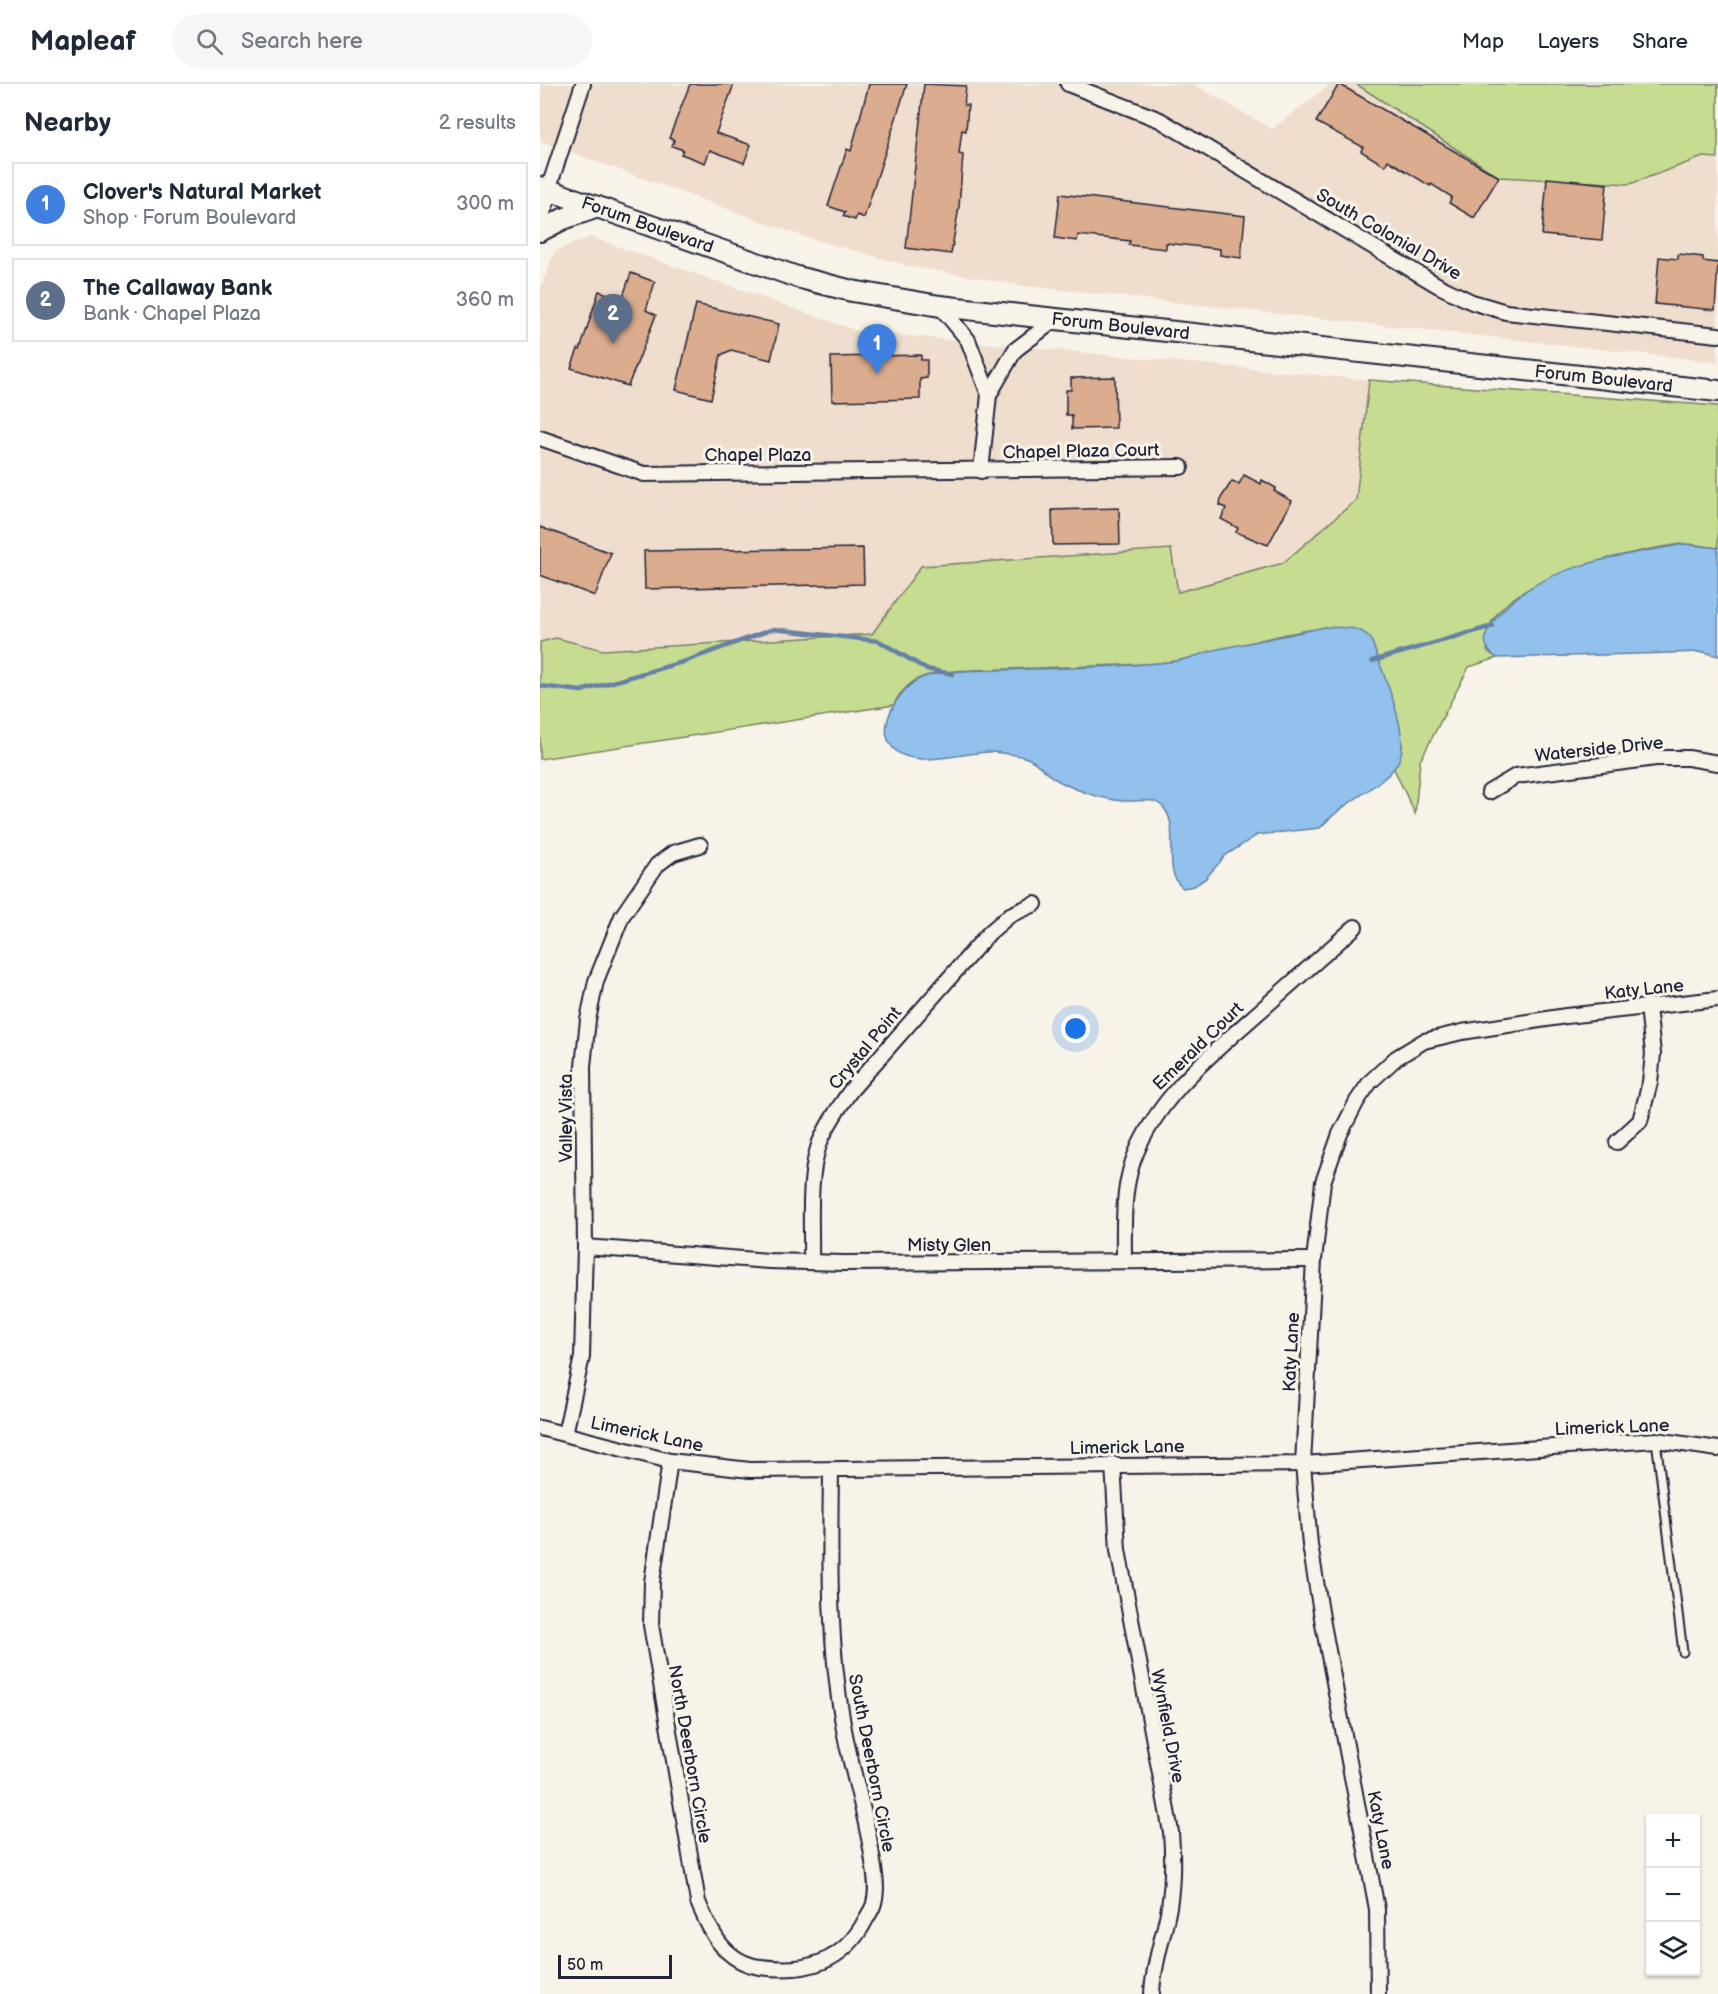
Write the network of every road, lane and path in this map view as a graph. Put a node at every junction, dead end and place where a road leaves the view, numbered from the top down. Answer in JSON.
{"nodes":[{"id":1,"x":584,"y":84,"type":"edge"},
{"id":2,"x":1068,"y":84,"type":"edge"},
{"id":3,"x":544,"y":188,"type":"edge"},
{"id":4,"x":598,"y":207,"type":"junction"},
{"id":5,"x":540,"y":212,"type":"edge"},
{"id":6,"x":540,"y":231,"type":"edge"},
{"id":7,"x":940,"y":306,"type":"junction"},
{"id":8,"x":1056,"y":319,"type":"junction"},
{"id":9,"x":1718,"y":335,"type":"edge"},
{"id":10,"x":1718,"y":392,"type":"edge"},
{"id":11,"x":989,"y":395,"type":"junction"},
{"id":12,"x":540,"y":438,"type":"edge"},
{"id":13,"x":1181,"y":468,"type":"dead end"},
{"id":14,"x":981,"y":471,"type":"junction"},
{"id":15,"x":1718,"y":763,"type":"edge"},
{"id":16,"x":1489,"y":792,"type":"dead end"},
{"id":17,"x":700,"y":845,"type":"dead end"},
{"id":18,"x":1035,"y":904,"type":"dead end"},
{"id":19,"x":1355,"y":927,"type":"dead end"},
{"id":20,"x":1718,"y":999,"type":"edge"},
{"id":21,"x":1648,"y":1006,"type":"junction"},
{"id":22,"x":1617,"y":1142,"type":"dead end"},
{"id":23,"x":585,"y":1248,"type":"junction"},
{"id":24,"x":1314,"y":1260,"type":"junction"},
{"id":25,"x":1124,"y":1261,"type":"junction"},
{"id":26,"x":811,"y":1262,"type":"junction"},
{"id":27,"x":540,"y":1428,"type":"edge"},
{"id":28,"x":565,"y":1434,"type":"junction"},
{"id":29,"x":1656,"y":1440,"type":"junction"},
{"id":30,"x":1718,"y":1449,"type":"edge"},
{"id":31,"x":670,"y":1461,"type":"junction"},
{"id":32,"x":1113,"y":1464,"type":"junction"},
{"id":33,"x":1303,"y":1464,"type":"junction"},
{"id":34,"x":831,"y":1470,"type":"junction"},
{"id":35,"x":1683,"y":1652,"type":"dead end"},
{"id":36,"x":816,"y":1964,"type":"joint"},
{"id":37,"x":1152,"y":1994,"type":"edge"},
{"id":38,"x":1378,"y":1994,"type":"edge"}],
"edges":[{"from":1,"to":3,"type":"street"},
{"from":2,"to":9,"type":"street","name":"South Colonial Drive"},
{"from":3,"to":4,"type":"street","name":"Forum Boulevard"},
{"from":3,"to":5,"type":"street"},
{"from":4,"to":6,"type":"street"},
{"from":4,"to":7,"type":"street","name":"Forum Boulevard"},
{"from":7,"to":8,"type":"street","name":"Forum Boulevard"},
{"from":7,"to":11,"type":"street"},
{"from":8,"to":10,"type":"street","name":"Forum Boulevard"},
{"from":8,"to":11,"type":"street"},
{"from":11,"to":14,"type":"street"},
{"from":12,"to":14,"type":"street","name":"Chapel Plaza"},
{"from":13,"to":14,"type":"street","name":"Chapel Plaza Court"},
{"from":15,"to":16,"type":"street","name":"Waterside Drive"},
{"from":17,"to":23,"type":"street","name":"Valley Vista"},
{"from":18,"to":26,"type":"street","name":"Crystal Point"},
{"from":19,"to":25,"type":"street","name":"Emerald Court"},
{"from":20,"to":21,"type":"street","name":"Katy Lane"},
{"from":21,"to":22,"type":"street"},
{"from":21,"to":24,"type":"street","name":"Katy Lane"},
{"from":23,"to":26,"type":"street","name":"Misty Glen"},
{"from":23,"to":28,"type":"street","name":"Valley Vista"},
{"from":24,"to":25,"type":"street","name":"Misty Glen"},
{"from":24,"to":33,"type":"street","name":"Katy Lane"},
{"from":25,"to":26,"type":"street","name":"Misty Glen"},
{"from":27,"to":28,"type":"street","name":"Limerick Lane"},
{"from":28,"to":31,"type":"street","name":"Limerick Lane"},
{"from":29,"to":30,"type":"street","name":"Limerick Lane"},
{"from":29,"to":33,"type":"street","name":"Limerick Lane"},
{"from":29,"to":35,"type":"lane"},
{"from":31,"to":34,"type":"street","name":"Limerick Lane"},
{"from":31,"to":36,"type":"street","name":"North Deerborn Circle"},
{"from":32,"to":33,"type":"street","name":"Limerick Lane"},
{"from":32,"to":34,"type":"street","name":"Limerick Lane"},
{"from":32,"to":37,"type":"street","name":"Wynfield Drive"},
{"from":33,"to":38,"type":"street","name":"Katy Lane"},
{"from":34,"to":36,"type":"street","name":"South Deerborn Circle"}]}
